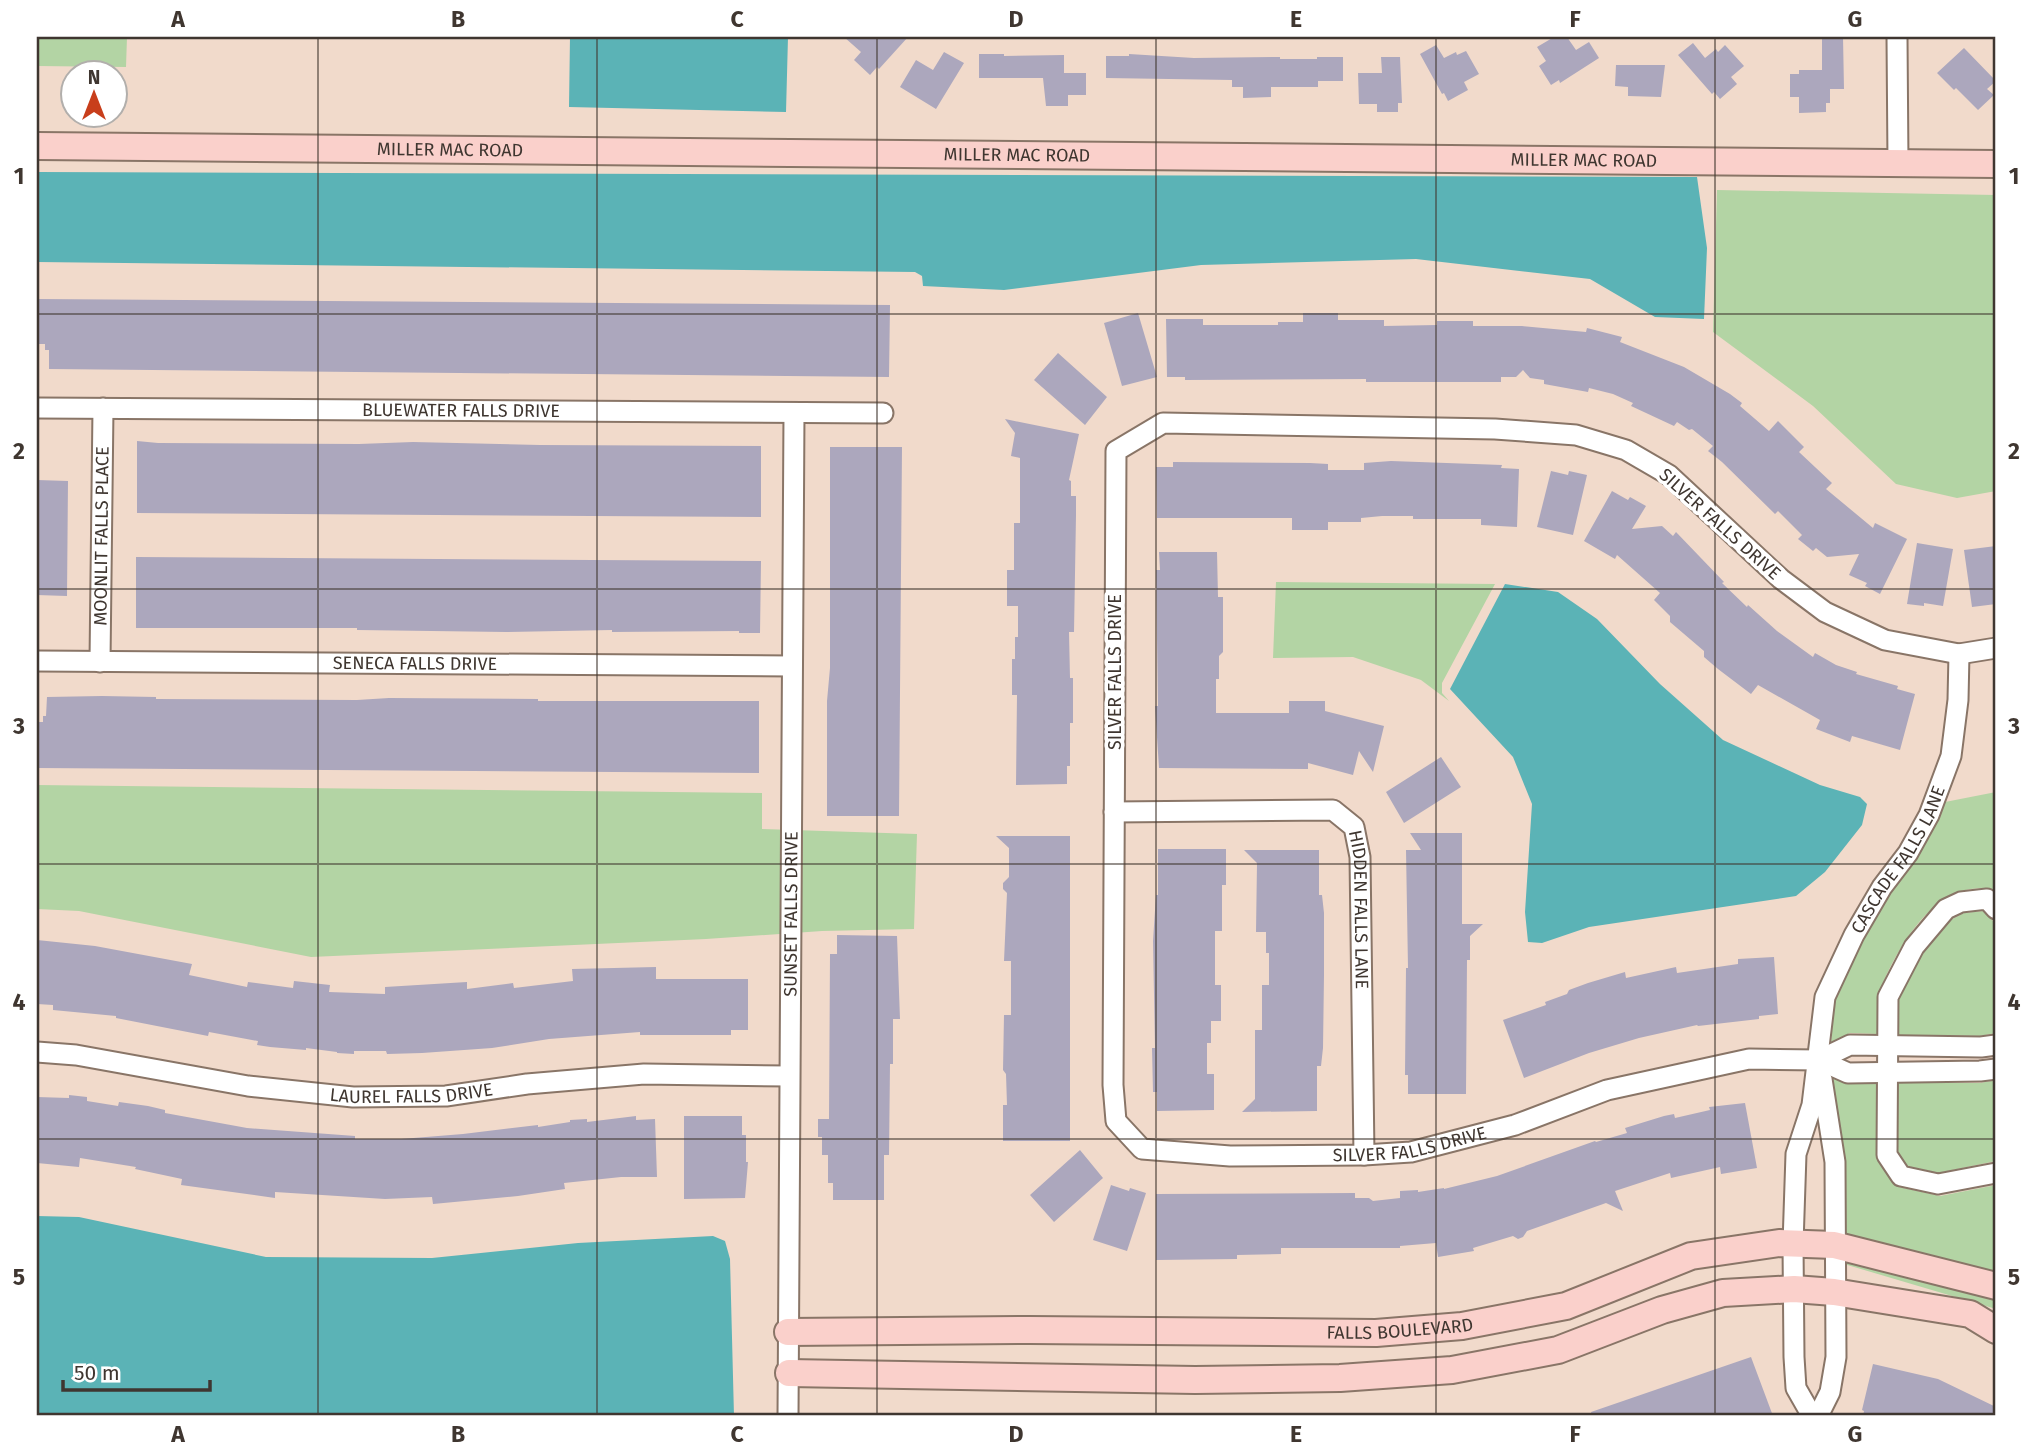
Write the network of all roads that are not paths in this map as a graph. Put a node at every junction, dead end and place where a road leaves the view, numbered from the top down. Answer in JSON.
{"nodes":[{"id":1,"x":1898,"y":37,"type":"edge"},
{"id":2,"x":37,"y":146,"type":"edge"},
{"id":3,"x":1898,"y":164,"type":"junction"},
{"id":4,"x":1996,"y":164,"type":"edge"},
{"id":5,"x":37,"y":408,"type":"edge"},
{"id":6,"x":103,"y":408,"type":"junction"},
{"id":7,"x":794,"y":413,"type":"junction"},
{"id":8,"x":883,"y":413,"type":"dead end"},
{"id":9,"x":1996,"y":648,"type":"edge"},
{"id":10,"x":1959,"y":654,"type":"junction"},
{"id":11,"x":37,"y":661,"type":"edge"},
{"id":12,"x":100,"y":662,"type":"junction"},
{"id":13,"x":792,"y":666,"type":"junction"},
{"id":14,"x":1114,"y":812,"type":"junction"},
{"id":15,"x":1996,"y":909,"type":"edge"},
{"id":16,"x":1996,"y":1045,"type":"edge"},
{"id":17,"x":1888,"y":1046,"type":"junction"},
{"id":18,"x":37,"y":1052,"type":"edge"},
{"id":19,"x":1819,"y":1060,"type":"junction"},
{"id":20,"x":1996,"y":1069,"type":"edge"},
{"id":21,"x":1887,"y":1071,"type":"junction"},
{"id":22,"x":789,"y":1076,"type":"junction"},
{"id":23,"x":1364,"y":1155,"type":"junction"},
{"id":24,"x":1996,"y":1173,"type":"edge"},
{"id":25,"x":1793,"y":1244,"type":"junction"},
{"id":26,"x":1834,"y":1245,"type":"junction"},
{"id":27,"x":1996,"y":1286,"type":"edge"},
{"id":28,"x":1794,"y":1289,"type":"junction"},
{"id":29,"x":1834,"y":1292,"type":"junction"},
{"id":30,"x":1996,"y":1330,"type":"edge"},
{"id":31,"x":788,"y":1332,"type":"junction"},
{"id":32,"x":789,"y":1373,"type":"junction"},
{"id":33,"x":788,"y":1416,"type":"edge"},
{"id":34,"x":1812,"y":1416,"type":"edge"},
{"id":35,"x":1818,"y":1416,"type":"edge"}],
"edges":[{"from":1,"to":3,"type":"street"},
{"from":2,"to":3,"type":"street","name":"MILLER MAC ROAD"},
{"from":3,"to":4,"type":"street","name":"MILLER MAC ROAD"},
{"from":5,"to":6,"type":"street","name":"BLUEWATER FALLS DRIVE"},
{"from":6,"to":7,"type":"street","name":"BLUEWATER FALLS DRIVE"},
{"from":6,"to":12,"type":"street","name":"MOONLIT FALLS PLACE"},
{"from":7,"to":8,"type":"street","name":"BLUEWATER FALLS DRIVE"},
{"from":7,"to":13,"type":"street","name":"SUNSET FALLS DRIVE"},
{"from":9,"to":10,"type":"street","name":"SILVER FALLS DRIVE"},
{"from":10,"to":14,"type":"street","name":"SILVER FALLS DRIVE"},
{"from":10,"to":19,"type":"street","name":"CASCADE FALLS LANE"},
{"from":11,"to":12,"type":"street","name":"SENECA FALLS DRIVE"},
{"from":12,"to":13,"type":"street","name":"SENECA FALLS DRIVE"},
{"from":13,"to":22,"type":"street","name":"SUNSET FALLS DRIVE"},
{"from":14,"to":23,"type":"street","name":"SILVER FALLS DRIVE"},
{"from":14,"to":23,"type":"street","name":"HIDDEN FALLS LANE"},
{"from":15,"to":17,"type":"street"},
{"from":16,"to":17,"type":"street"},
{"from":17,"to":19,"type":"street"},
{"from":17,"to":21,"type":"street"},
{"from":18,"to":22,"type":"street","name":"LAUREL FALLS DRIVE"},
{"from":19,"to":21,"type":"street"},
{"from":19,"to":23,"type":"street","name":"SILVER FALLS DRIVE"},
{"from":19,"to":25,"type":"street","name":"CASCADE FALLS LANE"},
{"from":19,"to":26,"type":"street","name":"CASCADE FALLS LANE"},
{"from":20,"to":21,"type":"street"},
{"from":21,"to":24,"type":"street"},
{"from":22,"to":31,"type":"street","name":"SUNSET FALLS DRIVE"},
{"from":25,"to":26,"type":"street","name":"FALLS BOULEVARD"},
{"from":25,"to":28,"type":"street","name":"CASCADE FALLS LANE"},
{"from":25,"to":31,"type":"street","name":"FALLS BOULEVARD"},
{"from":26,"to":27,"type":"street","name":"FALLS BOULEVARD"},
{"from":26,"to":29,"type":"street","name":"CASCADE FALLS LANE"},
{"from":28,"to":29,"type":"street"},
{"from":28,"to":32,"type":"street"},
{"from":28,"to":34,"type":"street","name":"CASCADE FALLS LANE"},
{"from":29,"to":30,"type":"street"},
{"from":29,"to":35,"type":"street","name":"CASCADE FALLS LANE"},
{"from":31,"to":32,"type":"street","name":"SUNSET FALLS DRIVE"},
{"from":32,"to":33,"type":"street","name":"SUNSET FALLS DRIVE"}]}
